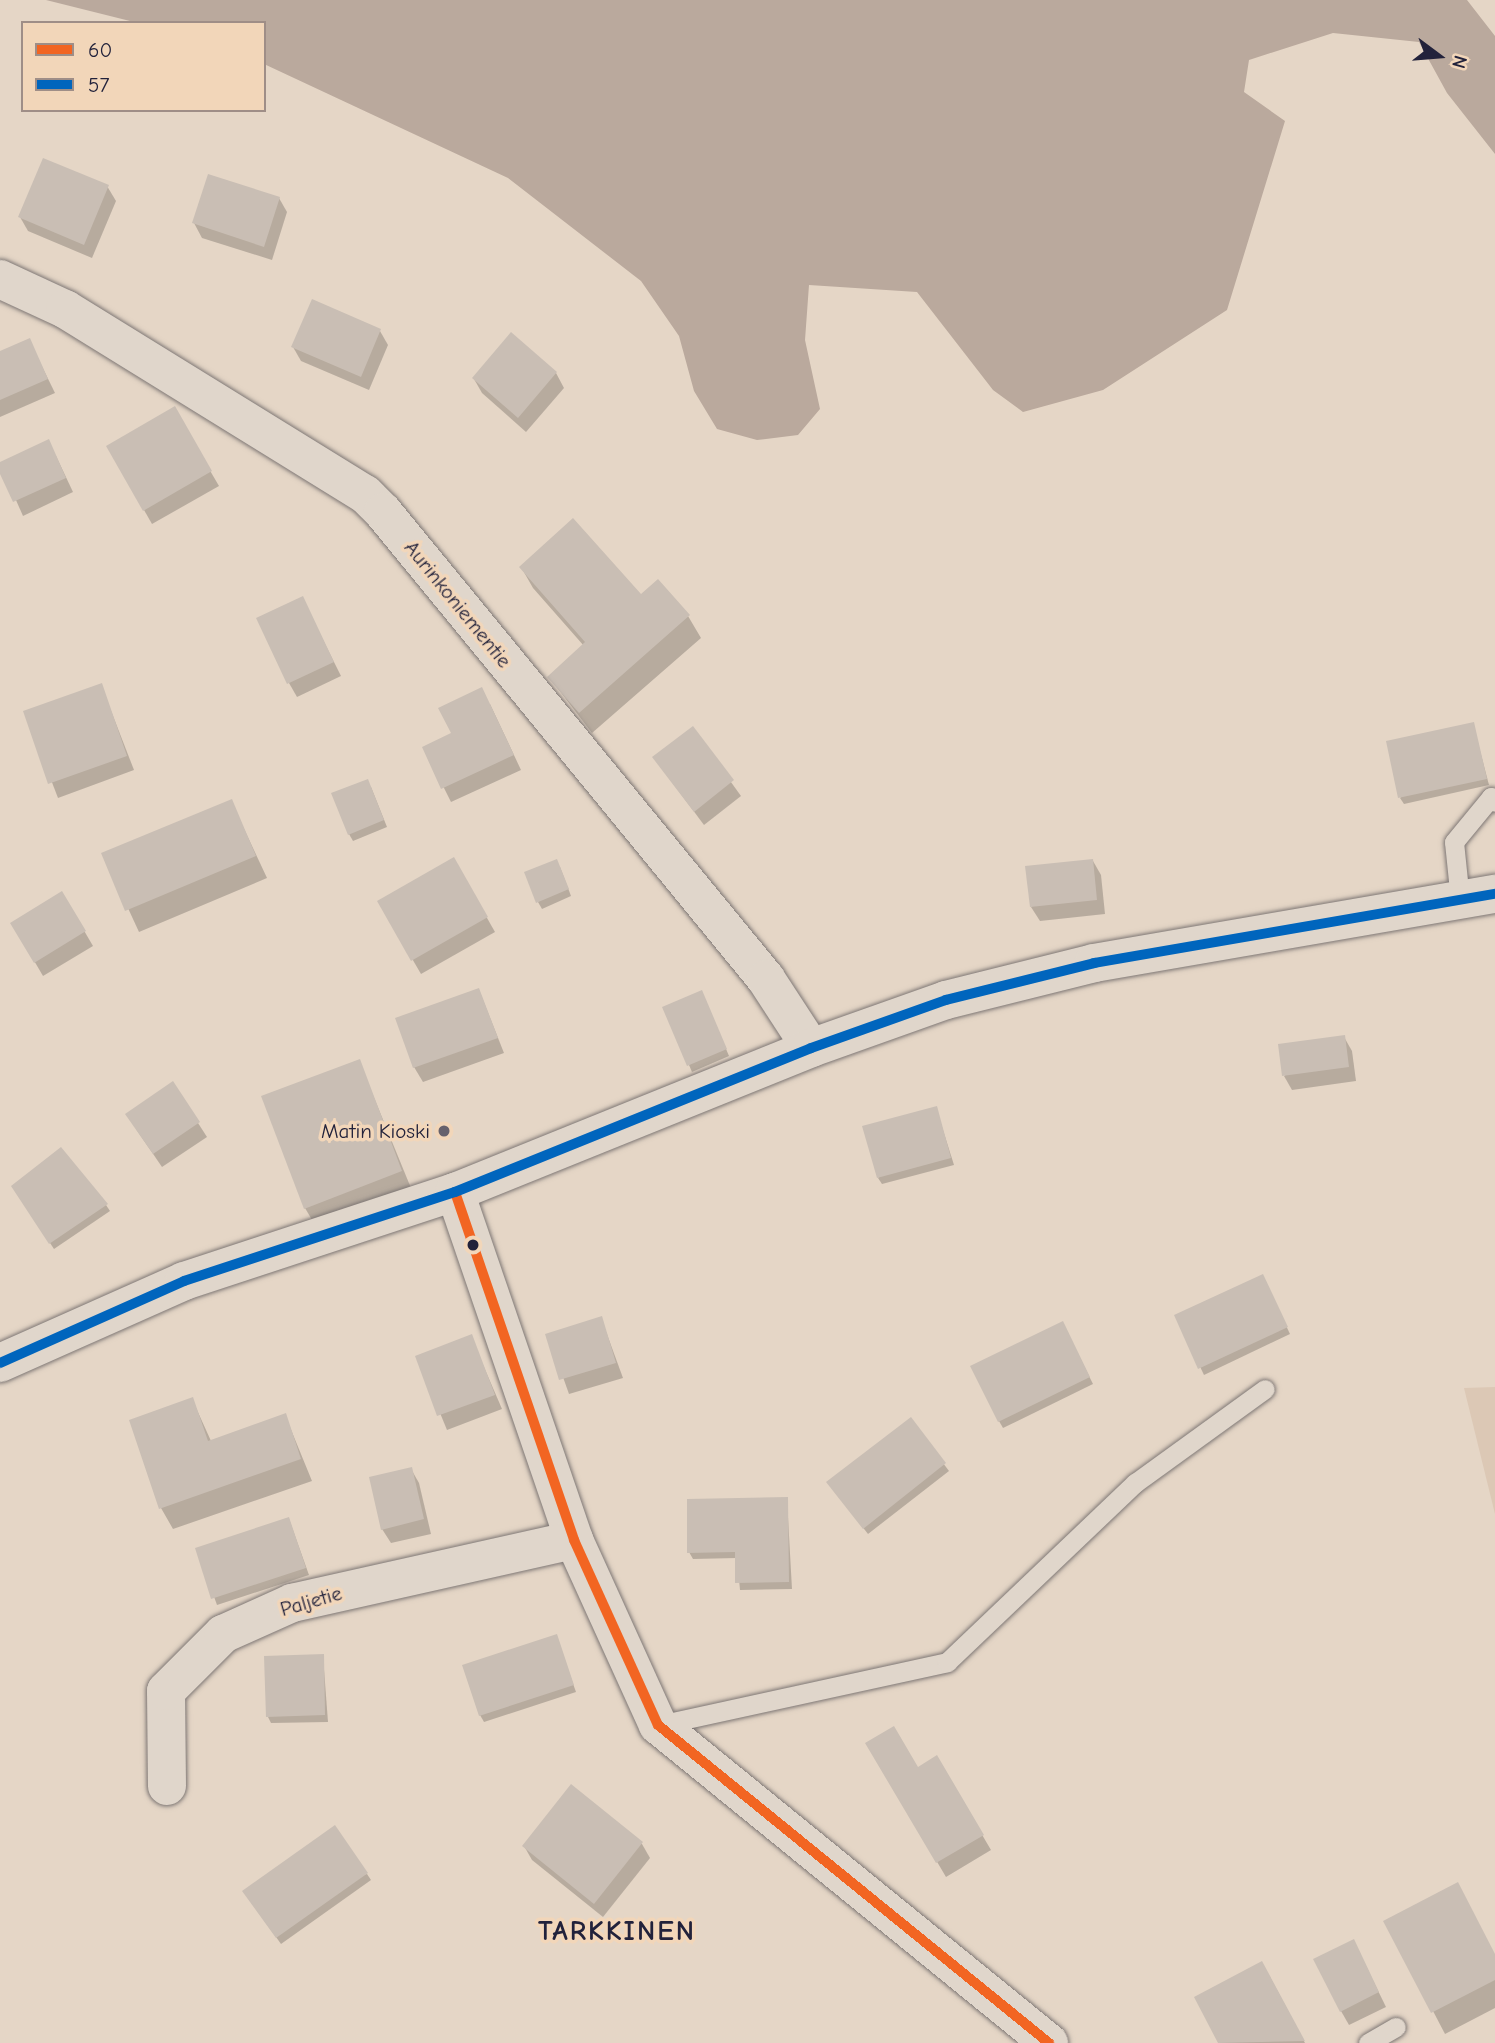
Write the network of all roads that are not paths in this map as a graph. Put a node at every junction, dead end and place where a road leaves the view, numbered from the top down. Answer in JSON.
{"nodes":[{"id":1,"x":0,"y":279,"type":"edge"},
{"id":2,"x":1495,"y":802,"type":"edge"},
{"id":3,"x":1478,"y":897,"type":"edge"},
{"id":4,"x":811,"y":1048,"type":"junction"},
{"id":5,"x":455,"y":1192,"type":"junction"},
{"id":6,"x":0,"y":1363,"type":"edge"},
{"id":7,"x":1265,"y":1389,"type":"dead end"},
{"id":8,"x":574,"y":1540,"type":"junction"},
{"id":9,"x":658,"y":1725,"type":"junction"},
{"id":10,"x":167,"y":1786,"type":"dead end"},
{"id":11,"x":1396,"y":2027,"type":"dead end"},
{"id":12,"x":1049,"y":2043,"type":"edge"},
{"id":13,"x":1368,"y":2043,"type":"edge"}],
"edges":[{"from":1,"to":4,"type":"street","name":"Aurinkoniementie"},
{"from":2,"to":3,"type":"lane"},
{"from":3,"to":4,"type":"street"},
{"from":4,"to":5,"type":"street"},
{"from":5,"to":6,"type":"street"},
{"from":5,"to":8,"type":"street"},
{"from":7,"to":9,"type":"lane"},
{"from":8,"to":9,"type":"street"},
{"from":8,"to":10,"type":"street","name":"Paljetie"},
{"from":9,"to":12,"type":"street"},
{"from":11,"to":13,"type":"lane"}]}
